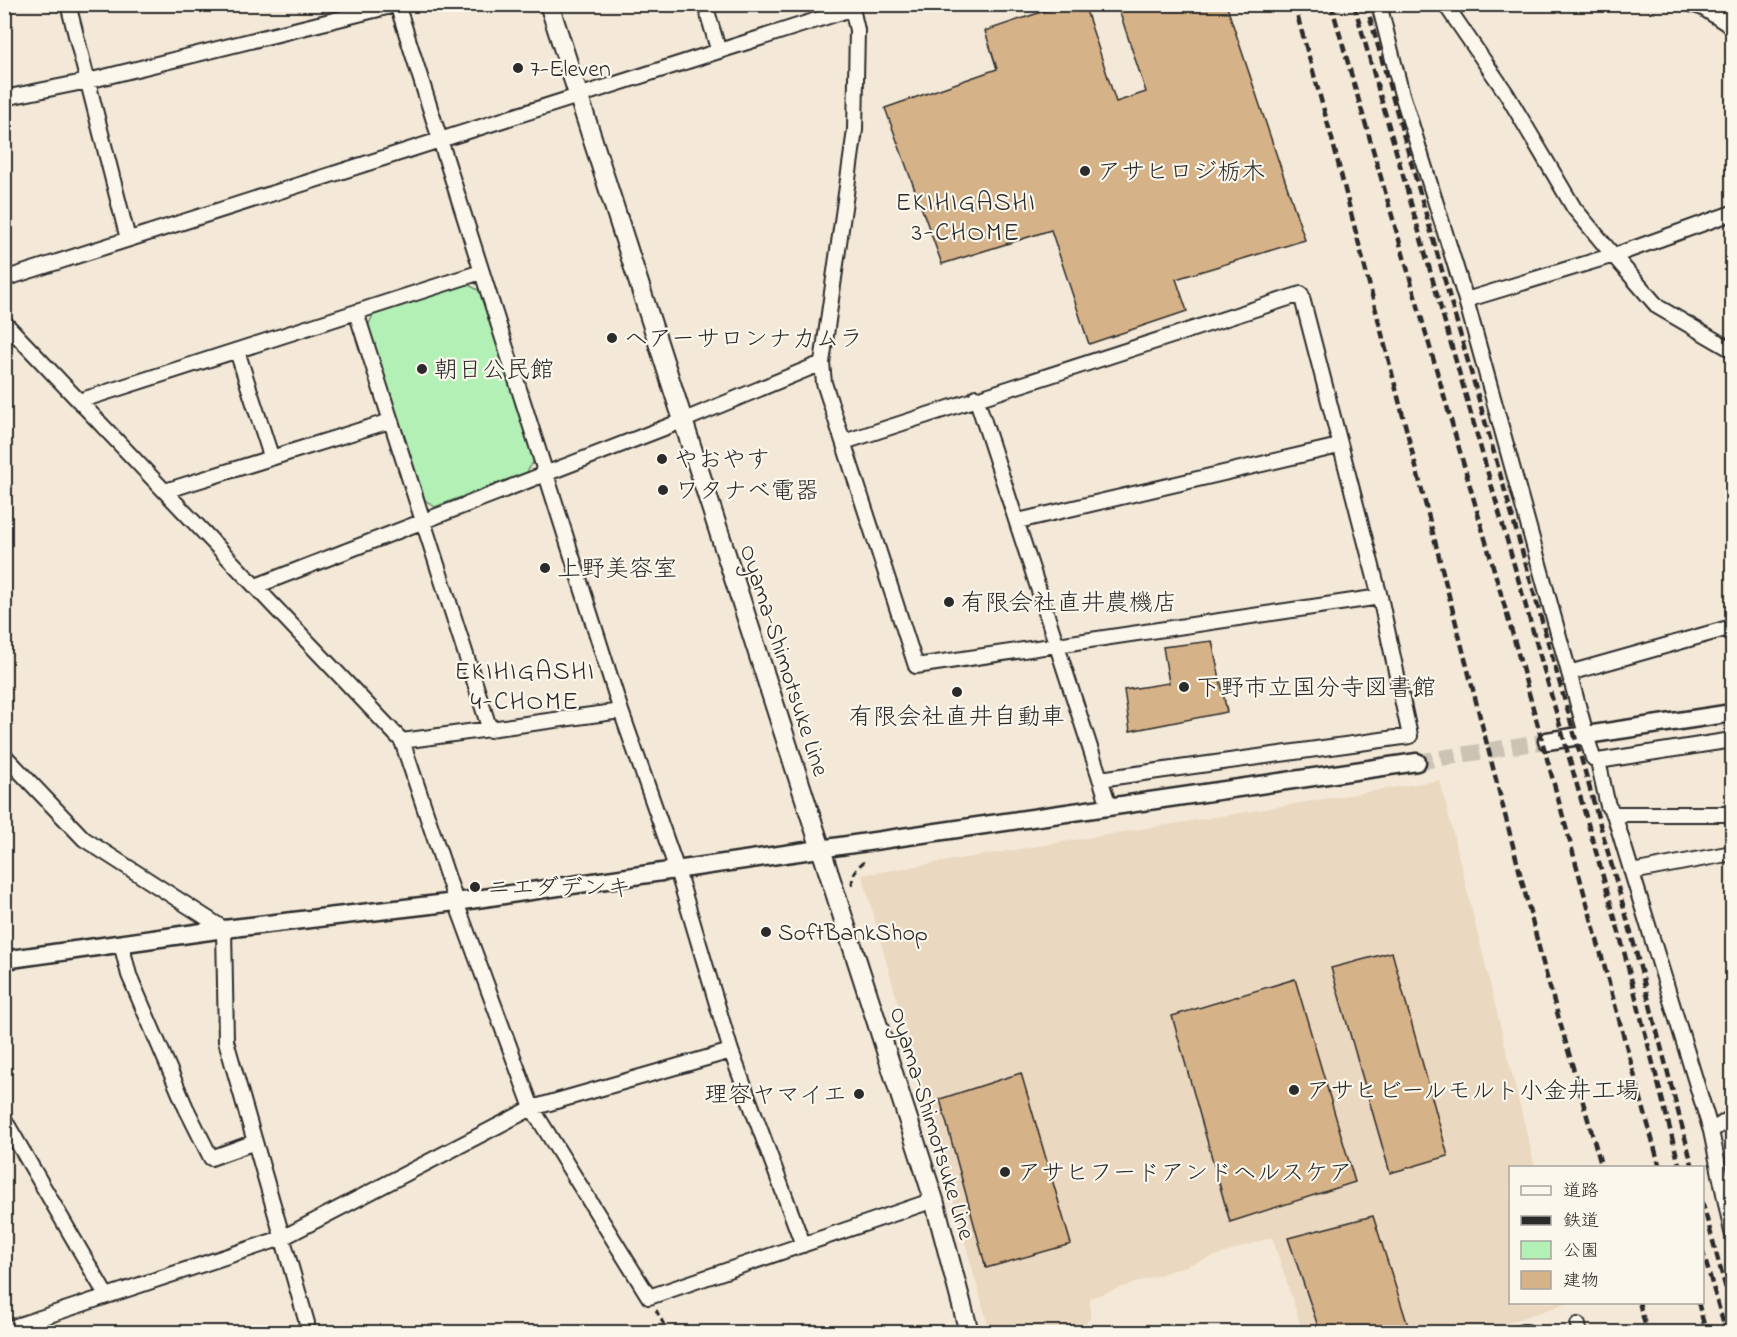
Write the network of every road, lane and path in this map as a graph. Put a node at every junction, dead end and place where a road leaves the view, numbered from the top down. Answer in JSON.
{"nodes":[{"id":1,"x":68,"y":4,"type":"edge"},
{"id":2,"x":549,"y":4,"type":"edge"},
{"id":3,"x":705,"y":4,"type":"edge"},
{"id":4,"x":1379,"y":4,"type":"edge"},
{"id":5,"x":1445,"y":4,"type":"edge"},
{"id":6,"x":1691,"y":4,"type":"edge"},
{"id":7,"x":398,"y":5,"type":"edge"},
{"id":8,"x":851,"y":7,"type":"edge"},
{"id":9,"x":1732,"y":27,"type":"edge"},
{"id":10,"x":718,"y":50,"type":"junction"},
{"id":11,"x":88,"y":81,"type":"junction"},
{"id":12,"x":578,"y":94,"type":"junction"},
{"id":13,"x":4,"y":98,"type":"edge"},
{"id":14,"x":439,"y":139,"type":"junction"},
{"id":15,"x":1732,"y":213,"type":"edge"},
{"id":16,"x":128,"y":239,"type":"junction"},
{"id":17,"x":1613,"y":255,"type":"junction"},
{"id":18,"x":481,"y":273,"type":"junction"},
{"id":19,"x":4,"y":279,"type":"edge"},
{"id":20,"x":1466,"y":300,"type":"junction"},
{"id":21,"x":356,"y":312,"type":"junction"},
{"id":22,"x":4,"y":322,"type":"edge"},
{"id":23,"x":1732,"y":350,"type":"edge"},
{"id":24,"x":237,"y":351,"type":"junction"},
{"id":25,"x":822,"y":363,"type":"junction"},
{"id":26,"x":976,"y":397,"type":"junction"},
{"id":27,"x":79,"y":401,"type":"junction"},
{"id":28,"x":390,"y":421,"type":"junction"},
{"id":29,"x":682,"y":421,"type":"junction"},
{"id":30,"x":844,"y":442,"type":"junction"},
{"id":31,"x":1339,"y":446,"type":"junction"},
{"id":32,"x":271,"y":456,"type":"junction"},
{"id":33,"x":545,"y":474,"type":"junction"},
{"id":34,"x":165,"y":491,"type":"junction"},
{"id":35,"x":423,"y":521,"type":"junction"},
{"id":36,"x":1018,"y":521,"type":"junction"},
{"id":37,"x":256,"y":586,"type":"junction"},
{"id":38,"x":1380,"y":597,"type":"junction"},
{"id":39,"x":1732,"y":627,"type":"edge"},
{"id":40,"x":1056,"y":645,"type":"junction"},
{"id":41,"x":1569,"y":673,"type":"junction"},
{"id":42,"x":621,"y":711,"type":"junction"},
{"id":43,"x":1732,"y":713,"type":"edge"},
{"id":44,"x":490,"y":730,"type":"junction"},
{"id":45,"x":1586,"y":734,"type":"junction"},
{"id":46,"x":1732,"y":740,"type":"edge"},
{"id":47,"x":402,"y":741,"type":"junction"},
{"id":48,"x":1546,"y":741,"type":"tunnel mouth"},
{"id":49,"x":4,"y":755,"type":"edge"},
{"id":50,"x":1598,"y":761,"type":"junction"},
{"id":51,"x":1417,"y":762,"type":"tunnel mouth"},
{"id":52,"x":1100,"y":779,"type":"junction"},
{"id":53,"x":1109,"y":806,"type":"junction"},
{"id":54,"x":1614,"y":814,"type":"junction"},
{"id":55,"x":1732,"y":815,"type":"edge"},
{"id":56,"x":822,"y":850,"type":"junction"},
{"id":57,"x":1732,"y":853,"type":"edge"},
{"id":58,"x":677,"y":870,"type":"junction"},
{"id":59,"x":1632,"y":872,"type":"junction"},
{"id":60,"x":456,"y":902,"type":"junction"},
{"id":61,"x":224,"y":928,"type":"junction"},
{"id":62,"x":121,"y":943,"type":"junction"},
{"id":63,"x":4,"y":960,"type":"edge"},
{"id":64,"x":731,"y":1051,"type":"junction"},
{"id":65,"x":532,"y":1108,"type":"junction"},
{"id":66,"x":1732,"y":1117,"type":"edge"},
{"id":67,"x":4,"y":1119,"type":"edge"},
{"id":68,"x":1711,"y":1131,"type":"junction"},
{"id":69,"x":255,"y":1142,"type":"junction"},
{"id":70,"x":934,"y":1200,"type":"junction"},
{"id":71,"x":1732,"y":1232,"type":"edge"},
{"id":72,"x":282,"y":1238,"type":"junction"},
{"id":73,"x":803,"y":1245,"type":"junction"},
{"id":74,"x":106,"y":1295,"type":"junction"},
{"id":75,"x":649,"y":1297,"type":"junction"},
{"id":76,"x":4,"y":1330,"type":"edge"},
{"id":77,"x":304,"y":1332,"type":"edge"},
{"id":78,"x":668,"y":1332,"type":"edge"},
{"id":79,"x":969,"y":1332,"type":"edge"},
{"id":80,"x":1522,"y":1332,"type":"edge"},
{"id":81,"x":1527,"y":1332,"type":"edge"}],
"edges":[{"from":1,"to":11,"type":"street"},
{"from":2,"to":12,"type":"main road","name":"Oyama-Shimotsuke Line"},
{"from":3,"to":10,"type":"street"},
{"from":4,"to":20,"type":"street"},
{"from":5,"to":17,"type":"street"},
{"from":6,"to":9,"type":"street"},
{"from":7,"to":11,"type":"street"},
{"from":7,"to":14,"type":"street"},
{"from":8,"to":10,"type":"street"},
{"from":8,"to":25,"type":"street"},
{"from":10,"to":12,"type":"street"},
{"from":11,"to":13,"type":"street"},
{"from":11,"to":16,"type":"street"},
{"from":12,"to":14,"type":"street"},
{"from":12,"to":29,"type":"main road","name":"Oyama-Shimotsuke Line"},
{"from":14,"to":16,"type":"street"},
{"from":14,"to":18,"type":"street"},
{"from":15,"to":17,"type":"street"},
{"from":16,"to":19,"type":"street"},
{"from":17,"to":20,"type":"street"},
{"from":17,"to":23,"type":"street"},
{"from":18,"to":21,"type":"street"},
{"from":18,"to":33,"type":"street"},
{"from":20,"to":41,"type":"street"},
{"from":21,"to":24,"type":"street"},
{"from":21,"to":28,"type":"street"},
{"from":22,"to":27,"type":"street"},
{"from":24,"to":27,"type":"street"},
{"from":24,"to":32,"type":"street"},
{"from":25,"to":29,"type":"street"},
{"from":25,"to":30,"type":"street"},
{"from":26,"to":30,"type":"street"},
{"from":26,"to":31,"type":"street"},
{"from":26,"to":36,"type":"street"},
{"from":27,"to":34,"type":"street"},
{"from":28,"to":32,"type":"street"},
{"from":28,"to":35,"type":"street"},
{"from":29,"to":33,"type":"street"},
{"from":29,"to":56,"type":"main road","name":"Oyama-Shimotsuke Line"},
{"from":30,"to":40,"type":"street"},
{"from":31,"to":36,"type":"street"},
{"from":31,"to":38,"type":"street"},
{"from":32,"to":34,"type":"street"},
{"from":33,"to":35,"type":"street"},
{"from":33,"to":42,"type":"street"},
{"from":34,"to":37,"type":"street"},
{"from":35,"to":37,"type":"street"},
{"from":35,"to":44,"type":"street"},
{"from":36,"to":40,"type":"street"},
{"from":37,"to":47,"type":"street"},
{"from":38,"to":40,"type":"street"},
{"from":38,"to":52,"type":"street"},
{"from":39,"to":41,"type":"street"},
{"from":40,"to":52,"type":"street"},
{"from":41,"to":45,"type":"street"},
{"from":42,"to":44,"type":"street"},
{"from":42,"to":58,"type":"street"},
{"from":43,"to":45,"type":"street"},
{"from":44,"to":47,"type":"street"},
{"from":45,"to":48,"type":"street"},
{"from":45,"to":50,"type":"street"},
{"from":46,"to":50,"type":"street"},
{"from":47,"to":60,"type":"street"},
{"from":49,"to":61,"type":"street"},
{"from":50,"to":54,"type":"street"},
{"from":51,"to":53,"type":"street"},
{"from":52,"to":53,"type":"street"},
{"from":53,"to":56,"type":"street"},
{"from":54,"to":55,"type":"street"},
{"from":54,"to":59,"type":"street"},
{"from":56,"to":58,"type":"street"},
{"from":56,"to":70,"type":"main road","name":"Oyama-Shimotsuke Line"},
{"from":57,"to":59,"type":"street"},
{"from":58,"to":60,"type":"street"},
{"from":58,"to":64,"type":"street"},
{"from":59,"to":68,"type":"street"},
{"from":60,"to":61,"type":"street"},
{"from":60,"to":65,"type":"street"},
{"from":61,"to":62,"type":"street"},
{"from":61,"to":69,"type":"street"},
{"from":62,"to":63,"type":"street"},
{"from":62,"to":69,"type":"street"},
{"from":64,"to":65,"type":"street"},
{"from":64,"to":73,"type":"street"},
{"from":65,"to":72,"type":"street"},
{"from":65,"to":75,"type":"street"},
{"from":66,"to":68,"type":"street"},
{"from":67,"to":74,"type":"street"},
{"from":68,"to":71,"type":"street"},
{"from":69,"to":72,"type":"street"},
{"from":70,"to":73,"type":"street"},
{"from":70,"to":79,"type":"main road","name":"Oyama-Shimotsuke Line"},
{"from":72,"to":74,"type":"street"},
{"from":72,"to":77,"type":"street"},
{"from":73,"to":75,"type":"street"},
{"from":74,"to":76,"type":"street"},
{"from":75,"to":78,"type":"path"},
{"from":80,"to":81,"type":"street"}]}
